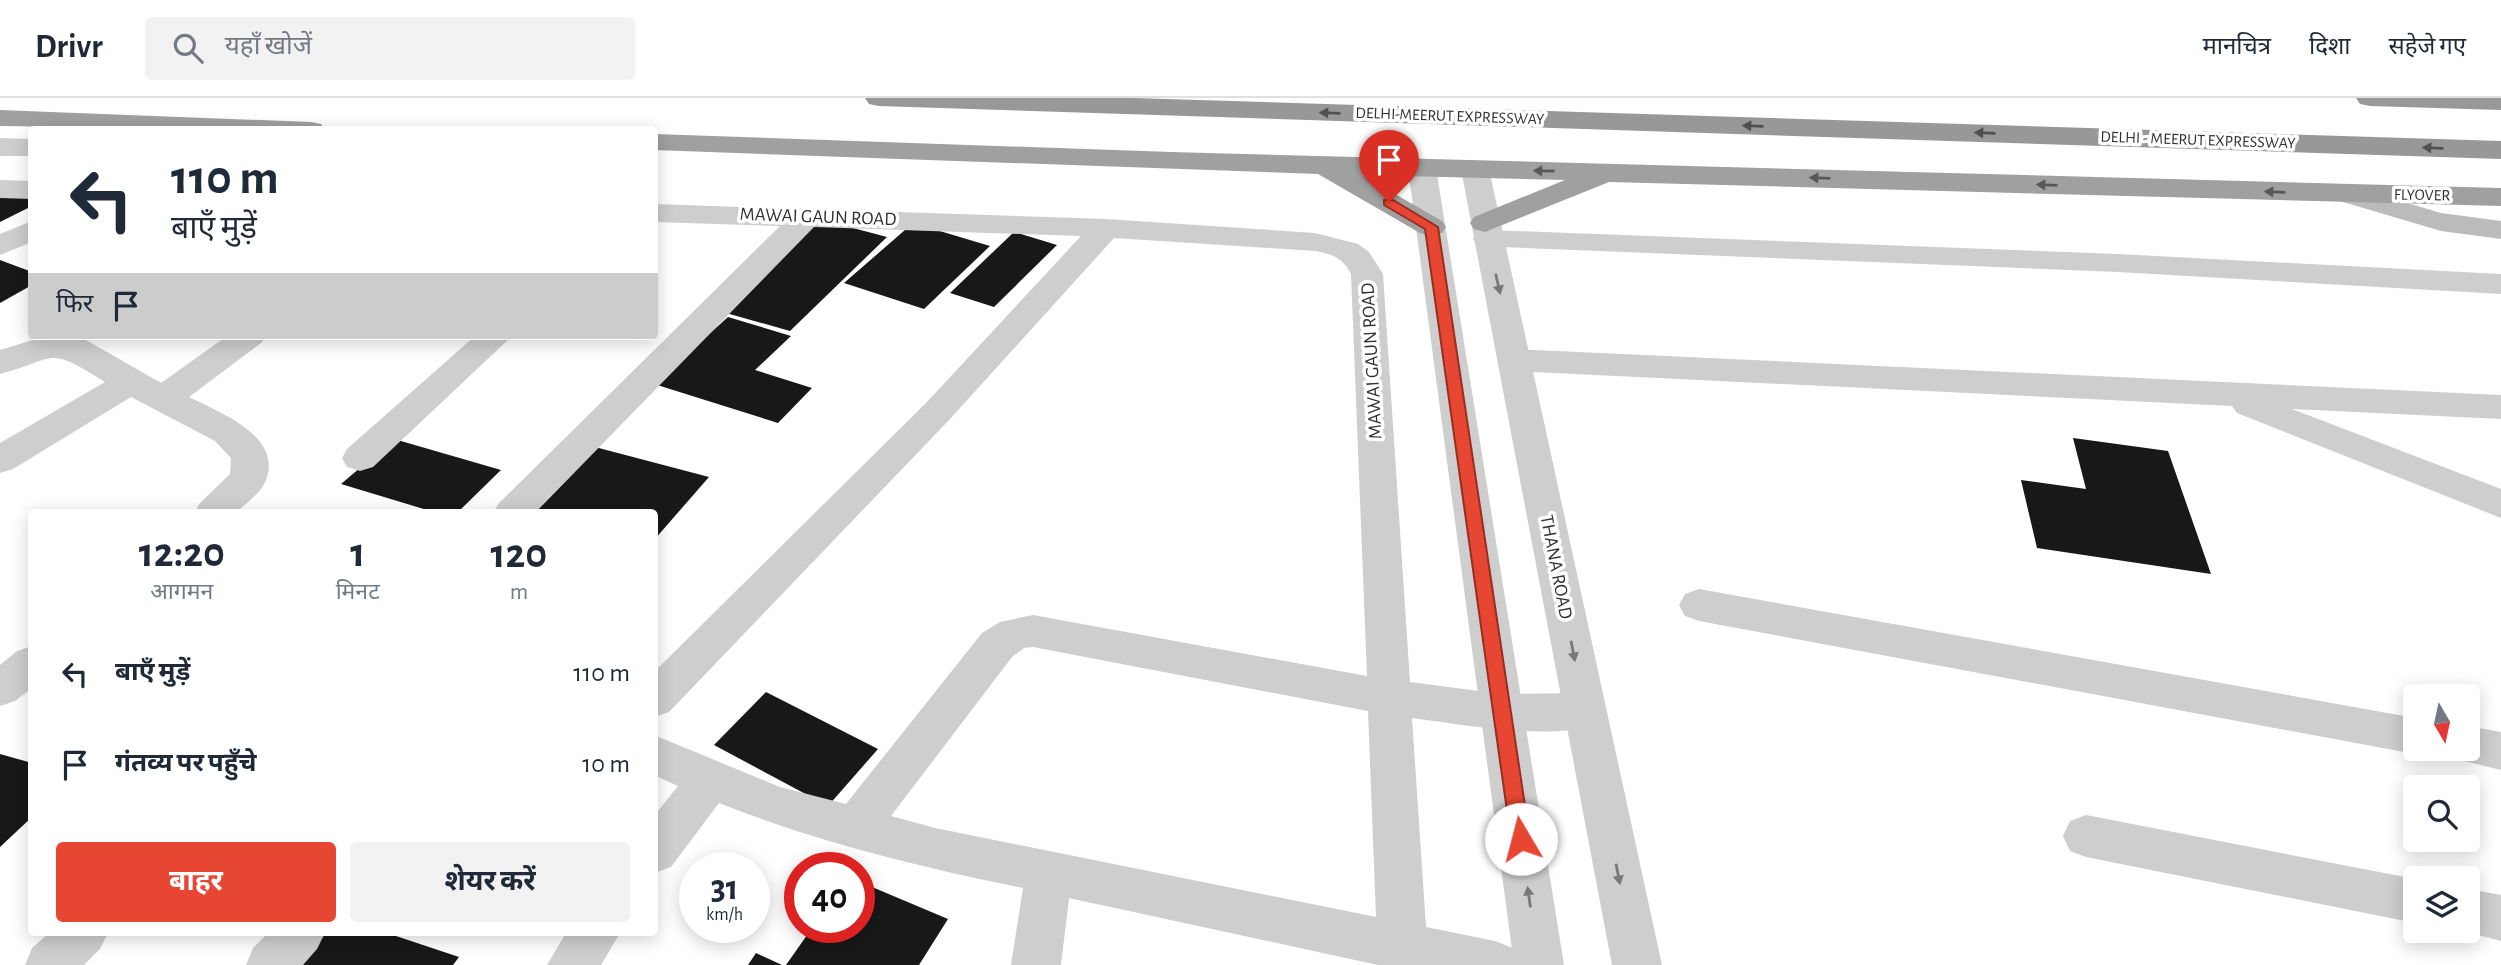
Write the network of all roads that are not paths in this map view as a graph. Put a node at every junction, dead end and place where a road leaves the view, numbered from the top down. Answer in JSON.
{"nodes":[{"id":1,"x":879,"y":98,"type":"edge"},
{"id":2,"x":2370,"y":98,"type":"edge"},
{"id":3,"x":2501,"y":102,"type":"edge"},
{"id":4,"x":0,"y":118,"type":"edge"},
{"id":5,"x":207,"y":126,"type":"edge"},
{"id":6,"x":1895,"y":130,"type":"joint"},
{"id":7,"x":658,"y":142,"type":"edge"},
{"id":8,"x":0,"y":147,"type":"edge"},
{"id":9,"x":28,"y":148,"type":"edge"},
{"id":10,"x":2501,"y":150,"type":"edge"},
{"id":11,"x":1325,"y":165,"type":"junction"},
{"id":12,"x":1422,"y":168,"type":"junction"},
{"id":13,"x":1475,"y":169,"type":"junction"},
{"id":14,"x":1612,"y":172,"type":"junction"},
{"id":15,"x":0,"y":189,"type":"edge"},
{"id":16,"x":28,"y":190,"type":"edge"},
{"id":17,"x":2343,"y":194,"type":"junction"},
{"id":18,"x":2501,"y":197,"type":"edge"},
{"id":19,"x":658,"y":213,"type":"edge"},
{"id":20,"x":808,"y":216,"type":"junction"},
{"id":21,"x":1431,"y":227,"type":"junction"},
{"id":22,"x":1106,"y":228,"type":"junction"},
{"id":23,"x":2501,"y":230,"type":"edge"},
{"id":24,"x":1486,"y":231,"type":"junction"},
{"id":25,"x":28,"y":232,"type":"edge"},
{"id":26,"x":0,"y":246,"type":"edge"},
{"id":27,"x":2501,"y":284,"type":"edge"},
{"id":28,"x":244,"y":340,"type":"edge"},
{"id":29,"x":491,"y":340,"type":"edge"},
{"id":30,"x":1515,"y":360,"type":"junction"},
{"id":31,"x":0,"y":363,"type":"edge"},
{"id":32,"x":130,"y":382,"type":"junction"},
{"id":33,"x":2218,"y":394,"type":"junction"},
{"id":34,"x":163,"y":399,"type":"junction"},
{"id":35,"x":2501,"y":407,"type":"edge"},
{"id":36,"x":360,"y":458,"type":"dead end"},
{"id":37,"x":0,"y":460,"type":"edge"},
{"id":38,"x":2501,"y":504,"type":"edge"},
{"id":39,"x":218,"y":509,"type":"edge"},
{"id":40,"x":516,"y":509,"type":"edge"},
{"id":41,"x":1699,"y":605,"type":"dead end"},
{"id":42,"x":28,"y":666,"type":"edge"},
{"id":43,"x":0,"y":689,"type":"edge"},
{"id":44,"x":658,"y":696,"type":"edge"},
{"id":45,"x":1388,"y":697,"type":"junction"},
{"id":46,"x":1585,"y":711,"type":"junction"},
{"id":47,"x":1502,"y":712,"type":"junction"},
{"id":48,"x":2403,"y":734,"type":"edge"},
{"id":49,"x":2480,"y":747,"type":"edge"},
{"id":50,"x":2501,"y":751,"type":"edge"},
{"id":51,"x":658,"y":756,"type":"edge"},
{"id":52,"x":710,"y":780,"type":"junction"},
{"id":53,"x":856,"y":827,"type":"junction"},
{"id":54,"x":2086,"y":836,"type":"dead end"},
{"id":55,"x":658,"y":847,"type":"edge"},
{"id":56,"x":1049,"y":872,"type":"junction"},
{"id":57,"x":2403,"y":899,"type":"edge"},
{"id":58,"x":2480,"y":914,"type":"edge"},
{"id":59,"x":2501,"y":918,"type":"edge"},
{"id":60,"x":80,"y":936,"type":"edge"},
{"id":61,"x":297,"y":936,"type":"edge"},
{"id":62,"x":593,"y":936,"type":"edge"},
{"id":63,"x":1402,"y":955,"type":"edge"},
{"id":64,"x":50,"y":965,"type":"edge"},
{"id":65,"x":271,"y":965,"type":"edge"},
{"id":66,"x":572,"y":965,"type":"edge"},
{"id":67,"x":1036,"y":965,"type":"edge"},
{"id":68,"x":1495,"y":965,"type":"edge"},
{"id":69,"x":1539,"y":965,"type":"edge"},
{"id":70,"x":1637,"y":965,"type":"edge"}],
"edges":[{"from":6,"to":1,"type":"highway","name":"DELHI-MEERUT EXPRESSWAY","one_way":true},
{"from":2,"to":3,"type":"highway"},
{"from":4,"to":5,"type":"highway"},
{"from":10,"to":6,"type":"highway","name":"DELHI - MEERUT EXPRESSWAY","one_way":true},
{"from":7,"to":11,"type":"highway","name":"FLYOVER"},
{"from":8,"to":9,"type":"street"},
{"from":11,"to":12,"type":"highway","name":"FLYOVER"},
{"from":11,"to":21,"type":"highway"},
{"from":12,"to":13,"type":"highway","name":"FLYOVER"},
{"from":12,"to":21,"type":"street"},
{"from":14,"to":13,"type":"highway","name":"FLYOVER","one_way":true},
{"from":13,"to":24,"type":"street","name":"THANA ROAD"},
{"from":17,"to":14,"type":"highway","name":"FLYOVER","one_way":true},
{"from":14,"to":24,"type":"highway"},
{"from":15,"to":16,"type":"street"},
{"from":17,"to":18,"type":"highway","name":"FLYOVER"},
{"from":17,"to":23,"type":"main road"},
{"from":19,"to":20,"type":"street","name":"MAWAI GAUN ROAD"},
{"from":20,"to":22,"type":"street","name":"MAWAI GAUN ROAD"},
{"from":20,"to":40,"type":"street"},
{"from":21,"to":47,"type":"street"},
{"from":22,"to":44,"type":"street"},
{"from":22,"to":45,"type":"street","name":"MAWAI GAUN ROAD"},
{"from":24,"to":27,"type":"street"},
{"from":24,"to":30,"type":"street","name":"THANA ROAD","one_way":true},
{"from":25,"to":26,"type":"street"},
{"from":28,"to":34,"type":"street"},
{"from":29,"to":36,"type":"street"},
{"from":30,"to":33,"type":"street"},
{"from":30,"to":46,"type":"street","name":"THANA ROAD","one_way":true},
{"from":31,"to":32,"type":"street"},
{"from":32,"to":34,"type":"street"},
{"from":32,"to":37,"type":"street"},
{"from":33,"to":35,"type":"street"},
{"from":33,"to":38,"type":"street"},
{"from":34,"to":39,"type":"street"},
{"from":41,"to":48,"type":"street"},
{"from":42,"to":43,"type":"street"},
{"from":45,"to":47,"type":"street"},
{"from":45,"to":53,"type":"street"},
{"from":45,"to":63,"type":"street","name":"MAWAI GAUN ROAD"},
{"from":46,"to":47,"type":"street"},
{"from":46,"to":70,"type":"street","name":"THANA ROAD","one_way":true},
{"from":69,"to":47,"type":"street","one_way":true},
{"from":49,"to":50,"type":"street"},
{"from":51,"to":52,"type":"street"},
{"from":52,"to":53,"type":"street"},
{"from":52,"to":55,"type":"street"},
{"from":53,"to":56,"type":"street"},
{"from":54,"to":57,"type":"street"},
{"from":56,"to":63,"type":"street"},
{"from":56,"to":67,"type":"street"},
{"from":58,"to":59,"type":"street"},
{"from":60,"to":64,"type":"street"},
{"from":61,"to":65,"type":"street"},
{"from":62,"to":66,"type":"street"},
{"from":63,"to":68,"type":"street"}]}
